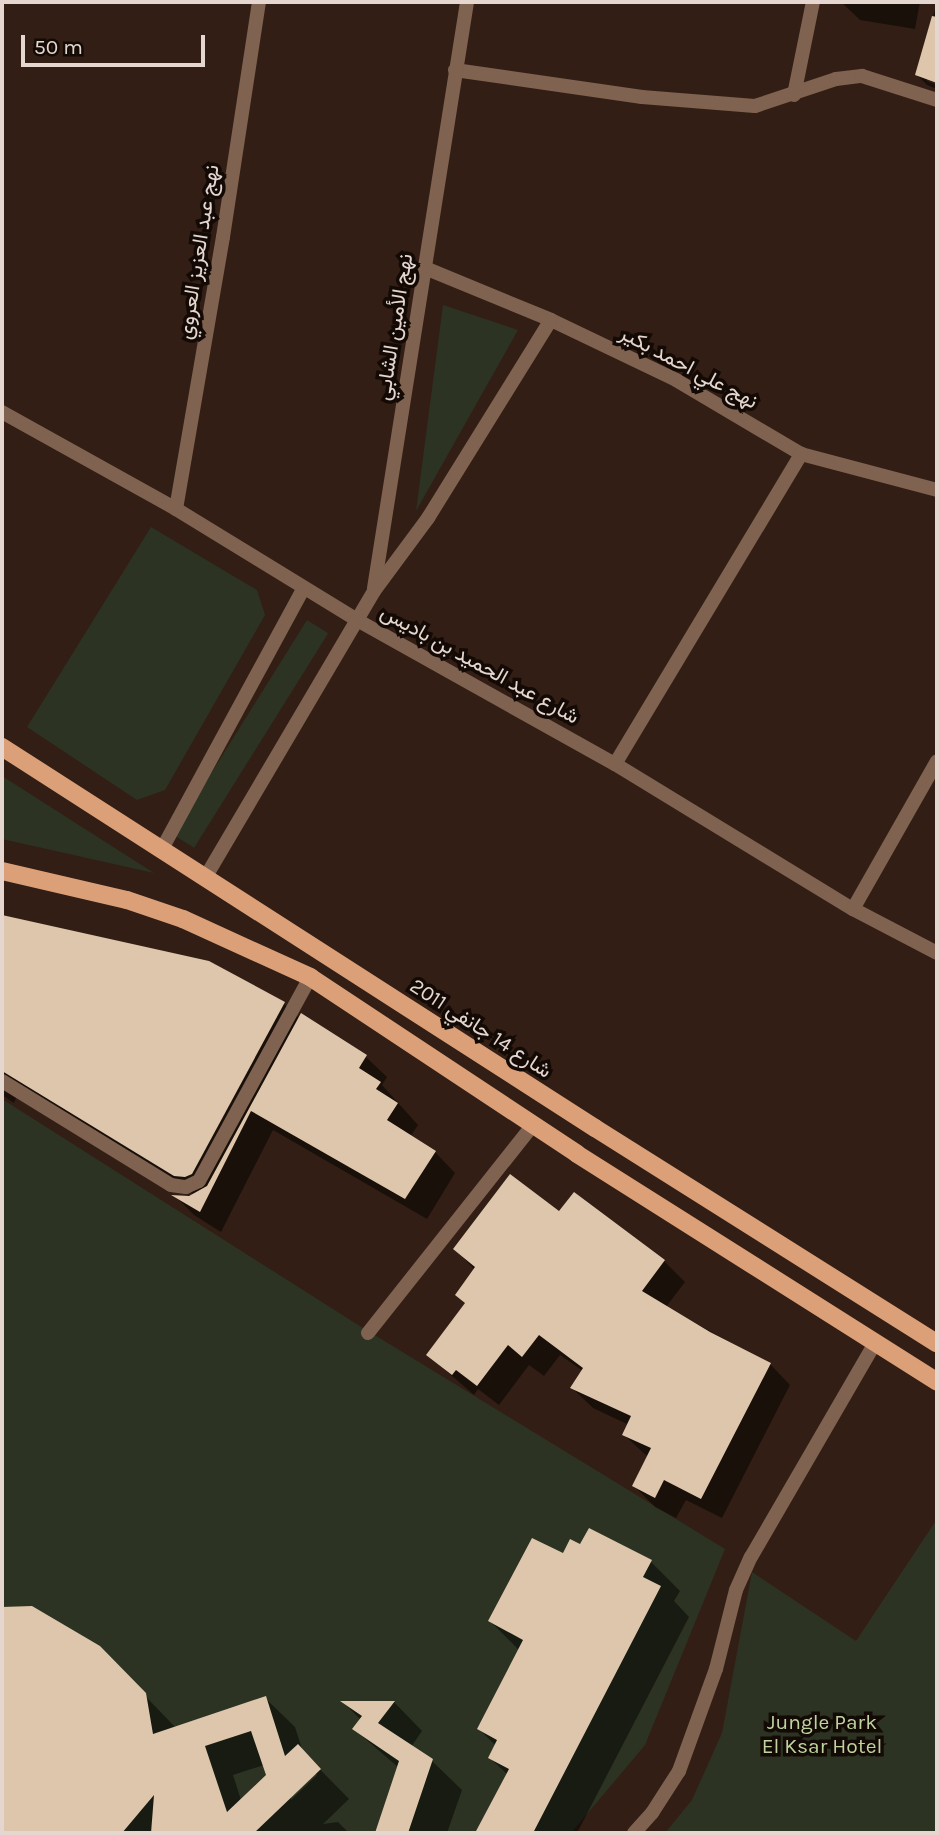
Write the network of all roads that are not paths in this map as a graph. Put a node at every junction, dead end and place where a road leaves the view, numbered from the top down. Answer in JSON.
{"nodes":[{"id":1,"x":259,"y":2,"type":"edge"},
{"id":2,"x":467,"y":2,"type":"edge"},
{"id":3,"x":813,"y":2,"type":"edge"},
{"id":4,"x":455,"y":70,"type":"junction"},
{"id":5,"x":794,"y":95,"type":"junction"},
{"id":6,"x":937,"y":100,"type":"edge"},
{"id":7,"x":425,"y":268,"type":"junction"},
{"id":8,"x":551,"y":320,"type":"junction"},
{"id":9,"x":2,"y":412,"type":"edge"},
{"id":10,"x":801,"y":454,"type":"junction"},
{"id":11,"x":937,"y":490,"type":"edge"},
{"id":12,"x":176,"y":509,"type":"junction"},
{"id":13,"x":304,"y":588,"type":"junction"},
{"id":14,"x":374,"y":591,"type":"junction"},
{"id":15,"x":357,"y":620,"type":"junction"},
{"id":16,"x":2,"y":747,"type":"edge"},
{"id":17,"x":937,"y":761,"type":"edge"},
{"id":18,"x":615,"y":764,"type":"junction"},
{"id":19,"x":162,"y":849,"type":"junction"},
{"id":20,"x":2,"y":871,"type":"edge"},
{"id":21,"x":205,"y":878,"type":"junction"},
{"id":22,"x":853,"y":909,"type":"junction"},
{"id":23,"x":937,"y":953,"type":"edge"},
{"id":24,"x":310,"y":978,"type":"junction"},
{"id":25,"x":2,"y":1081,"type":"edge"},
{"id":26,"x":533,"y":1125,"type":"junction"},
{"id":27,"x":368,"y":1333,"type":"dead end"},
{"id":28,"x":936,"y":1339,"type":"edge"},
{"id":29,"x":875,"y":1343,"type":"junction"},
{"id":30,"x":937,"y":1382,"type":"edge"},
{"id":31,"x":634,"y":1833,"type":"edge"}],
"edges":[{"from":1,"to":12,"type":"street","name":"نهج عبد العزيز العروي"},
{"from":2,"to":4,"type":"street","name":"نهج الأمين الشابي"},
{"from":3,"to":5,"type":"street"},
{"from":4,"to":5,"type":"street"},
{"from":4,"to":7,"type":"street","name":"نهج الأمين الشابي"},
{"from":5,"to":6,"type":"street"},
{"from":7,"to":8,"type":"street","name":"نهج علي احمد بكير"},
{"from":7,"to":14,"type":"street","name":"نهج الأمين الشابي"},
{"from":8,"to":10,"type":"street","name":"نهج علي احمد بكير"},
{"from":8,"to":14,"type":"street"},
{"from":9,"to":12,"type":"street","name":"شارع عبد الحميد بن باديس"},
{"from":10,"to":11,"type":"street","name":"نهج علي احمد بكير"},
{"from":10,"to":18,"type":"street"},
{"from":12,"to":13,"type":"street","name":"شارع عبد الحميد بن باديس"},
{"from":13,"to":15,"type":"street","name":"شارع عبد الحميد بن باديس"},
{"from":13,"to":19,"type":"street"},
{"from":14,"to":15,"type":"street"},
{"from":15,"to":18,"type":"street","name":"شارع عبد الحميد بن باديس"},
{"from":15,"to":21,"type":"street"},
{"from":16,"to":19,"type":"main road","name":"شارع 14 جانفي 2011"},
{"from":17,"to":22,"type":"street"},
{"from":18,"to":22,"type":"street","name":"شارع عبد الحميد بن باديس"},
{"from":19,"to":21,"type":"main road","name":"شارع 14 جانفي 2011"},
{"from":20,"to":24,"type":"main road"},
{"from":21,"to":28,"type":"main road","name":"شارع 14 جانفي 2011"},
{"from":22,"to":23,"type":"street","name":"شارع عبد الحميد بن باديس"},
{"from":24,"to":25,"type":"street"},
{"from":24,"to":26,"type":"main road"},
{"from":26,"to":27,"type":"street"},
{"from":26,"to":29,"type":"main road"},
{"from":29,"to":30,"type":"main road"},
{"from":29,"to":31,"type":"street"}]}
